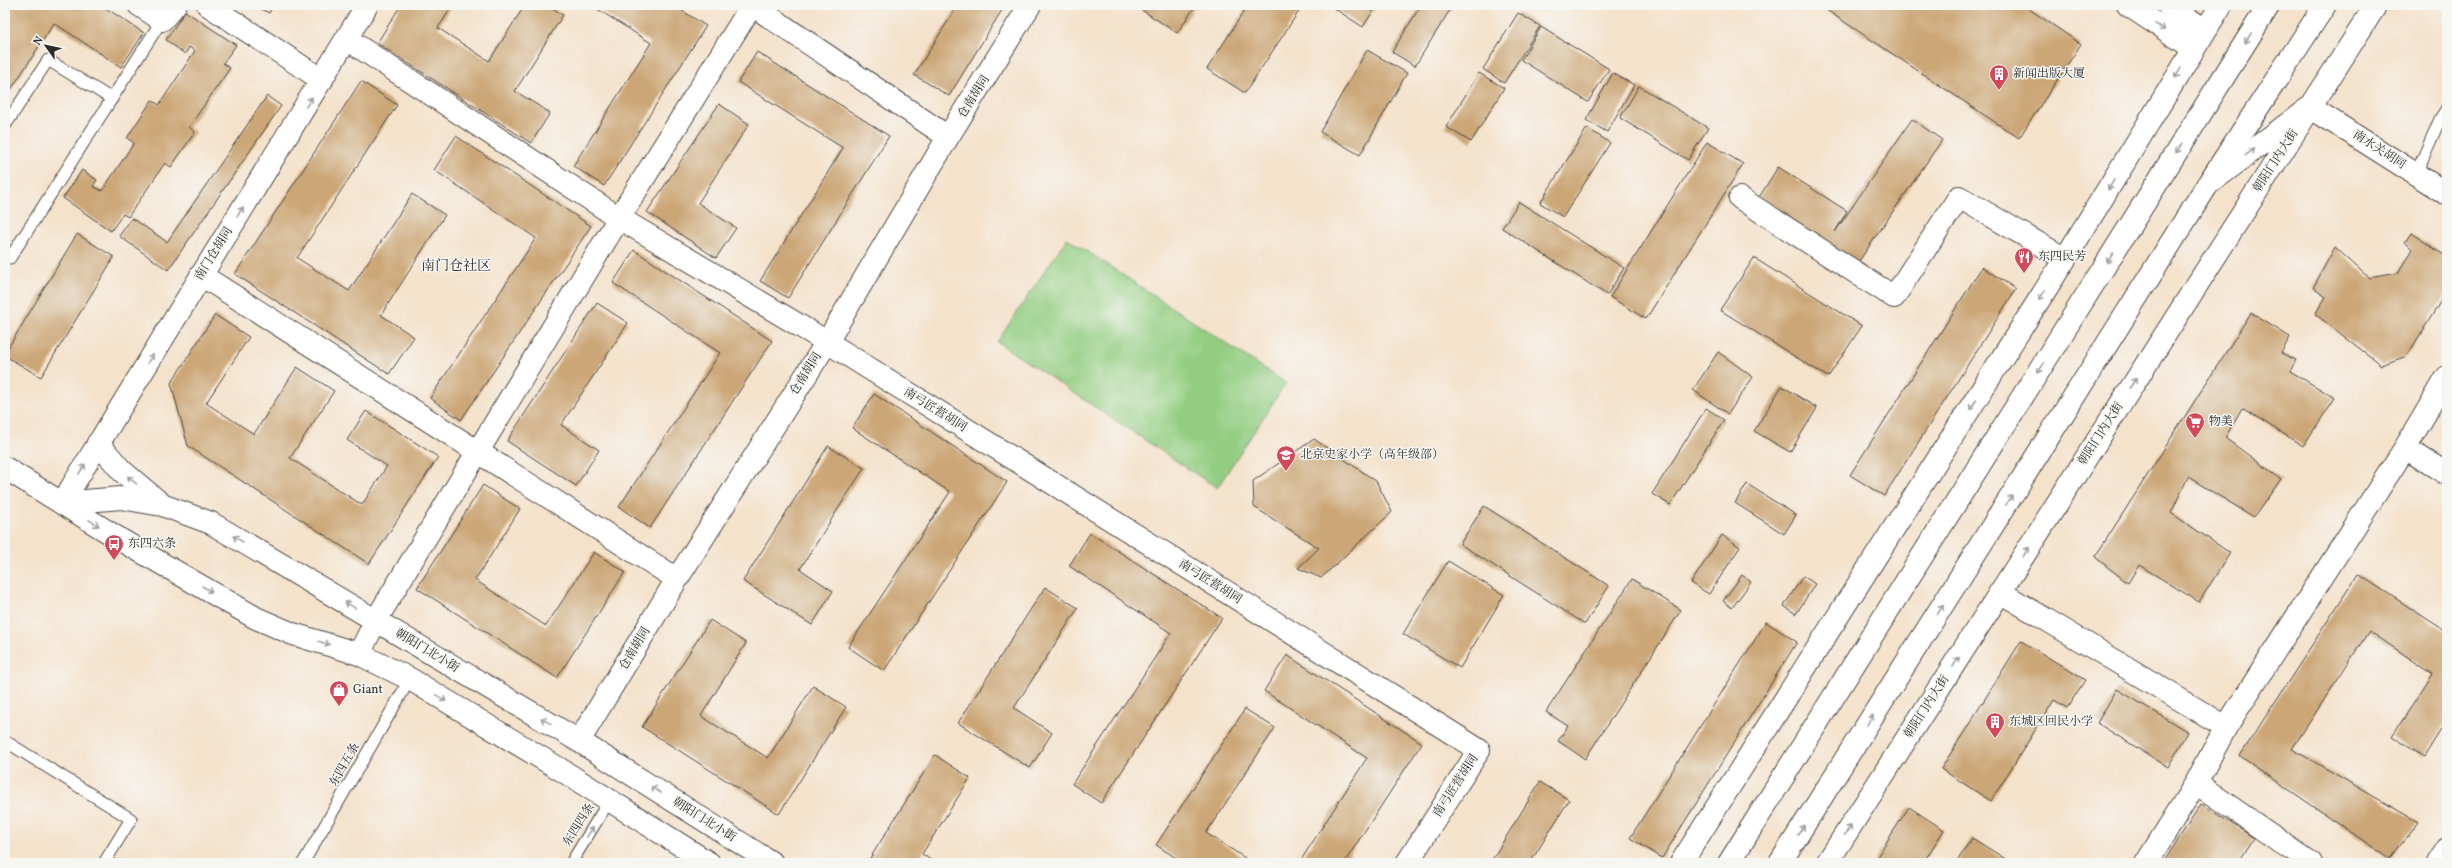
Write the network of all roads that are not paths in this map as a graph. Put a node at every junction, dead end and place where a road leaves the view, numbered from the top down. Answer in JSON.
{"nodes":[{"id":1,"x":139,"y":5,"type":"edge"},
{"id":2,"x":208,"y":5,"type":"edge"},
{"id":3,"x":367,"y":5,"type":"edge"},
{"id":4,"x":752,"y":5,"type":"edge"},
{"id":5,"x":1030,"y":5,"type":"edge"},
{"id":6,"x":2128,"y":5,"type":"edge"},
{"id":7,"x":2168,"y":5,"type":"edge"},
{"id":8,"x":2221,"y":5,"type":"edge"},
{"id":9,"x":2269,"y":5,"type":"edge"},
{"id":10,"x":2325,"y":5,"type":"edge"},
{"id":11,"x":2376,"y":5,"type":"edge"},
{"id":12,"x":169,"y":12,"type":"edge"},
{"id":13,"x":2205,"y":30,"type":"junction"},
{"id":14,"x":348,"y":39,"type":"junction"},
{"id":15,"x":2193,"y":48,"type":"junction"},
{"id":16,"x":322,"y":80,"type":"junction"},
{"id":17,"x":112,"y":99,"type":"junction"},
{"id":18,"x":2310,"y":107,"type":"junction"},
{"id":19,"x":2447,"y":108,"type":"edge"},
{"id":20,"x":5,"y":126,"type":"edge"},
{"id":21,"x":948,"y":137,"type":"junction"},
{"id":22,"x":2416,"y":174,"type":"junction"},
{"id":23,"x":2208,"y":184,"type":"junction"},
{"id":24,"x":2447,"y":194,"type":"edge"},
{"id":25,"x":1740,"y":198,"type":"dead end"},
{"id":26,"x":619,"y":218,"type":"junction"},
{"id":27,"x":5,"y":254,"type":"edge"},
{"id":28,"x":2065,"y":260,"type":"junction"},
{"id":29,"x":202,"y":275,"type":"junction"},
{"id":30,"x":827,"y":342,"type":"junction"},
{"id":31,"x":2447,"y":377,"type":"edge"},
{"id":32,"x":98,"y":442,"type":"junction"},
{"id":33,"x":2405,"y":448,"type":"junction"},
{"id":34,"x":478,"y":451,"type":"junction"},
{"id":35,"x":5,"y":468,"type":"edge"},
{"id":36,"x":2447,"y":474,"type":"edge"},
{"id":37,"x":62,"y":502,"type":"junction"},
{"id":38,"x":162,"y":505,"type":"junction"},
{"id":39,"x":677,"y":579,"type":"junction"},
{"id":40,"x":2000,"y":592,"type":"junction"},
{"id":41,"x":376,"y":620,"type":"junction"},
{"id":42,"x":359,"y":654,"type":"junction"},
{"id":43,"x":410,"y":679,"type":"junction"},
{"id":44,"x":2226,"y":727,"type":"junction"},
{"id":45,"x":5,"y":741,"type":"edge"},
{"id":46,"x":579,"y":741,"type":"junction"},
{"id":47,"x":2196,"y":783,"type":"junction"},
{"id":48,"x":609,"y":801,"type":"junction"},
{"id":49,"x":2447,"y":849,"type":"edge"},
{"id":50,"x":2305,"y":862,"type":"edge"},
{"id":51,"x":104,"y":863,"type":"edge"},
{"id":52,"x":303,"y":863,"type":"edge"},
{"id":53,"x":571,"y":863,"type":"edge"},
{"id":54,"x":709,"y":863,"type":"edge"},
{"id":55,"x":772,"y":863,"type":"edge"},
{"id":56,"x":1407,"y":863,"type":"edge"},
{"id":57,"x":1681,"y":863,"type":"edge"},
{"id":58,"x":1729,"y":863,"type":"edge"},
{"id":59,"x":1780,"y":863,"type":"edge"},
{"id":60,"x":1827,"y":863,"type":"edge"},
{"id":61,"x":2146,"y":863,"type":"edge"},
{"id":62,"x":2438,"y":863,"type":"edge"}],
"edges":[{"from":1,"to":12,"type":"street"},
{"from":2,"to":16,"type":"street"},
{"from":3,"to":14,"type":"street","name":"南门仓胡同"},
{"from":4,"to":21,"type":"street"},
{"from":4,"to":26,"type":"street"},
{"from":5,"to":21,"type":"street","name":"仓南胡同"},
{"from":6,"to":15,"type":"street","one_way":true},
{"from":7,"to":13,"type":"street"},
{"from":8,"to":13,"type":"street"},
{"from":9,"to":58,"type":"street","one_way":true},
{"from":10,"to":23,"type":"street"},
{"from":11,"to":18,"type":"street","name":"朝阳门内大街"},
{"from":12,"to":17,"type":"lane"},
{"from":13,"to":15,"type":"street"},
{"from":14,"to":16,"type":"street","name":"南门仓胡同"},
{"from":14,"to":26,"type":"street"},
{"from":15,"to":28,"type":"street","one_way":true},
{"from":29,"to":16,"type":"street","name":"南门仓胡同","one_way":true},
{"from":17,"to":20,"type":"lane"},
{"from":17,"to":27,"type":"lane"},
{"from":18,"to":22,"type":"street","name":"南水关胡同"},
{"from":23,"to":18,"type":"street","one_way":true},
{"from":40,"to":18,"type":"street","name":"朝阳门内大街","one_way":true},
{"from":19,"to":22,"type":"lane"},
{"from":21,"to":30,"type":"street","name":"仓南胡同"},
{"from":22,"to":24,"type":"street","name":"南水关胡同"},
{"from":59,"to":23,"type":"street","one_way":true},
{"from":25,"to":28,"type":"street"},
{"from":26,"to":30,"type":"street"},
{"from":26,"to":34,"type":"street"},
{"from":28,"to":57,"type":"street","one_way":true},
{"from":32,"to":29,"type":"street","name":"南门仓胡同","one_way":true},
{"from":29,"to":34,"type":"street"},
{"from":30,"to":39,"type":"street","name":"仓南胡同"},
{"from":30,"to":56,"type":"street","name":"南弓匠营胡同"},
{"from":31,"to":33,"type":"street"},
{"from":37,"to":32,"type":"street","name":"南门仓胡同","one_way":true},
{"from":38,"to":32,"type":"street","one_way":true},
{"from":33,"to":36,"type":"street"},
{"from":33,"to":44,"type":"street"},
{"from":34,"to":39,"type":"street"},
{"from":34,"to":41,"type":"street"},
{"from":35,"to":37,"type":"street"},
{"from":37,"to":38,"type":"street","name":"朝阳门北小街"},
{"from":37,"to":42,"type":"street","one_way":true},
{"from":41,"to":38,"type":"street","name":"朝阳门北小街","one_way":true},
{"from":39,"to":46,"type":"street","name":"仓南胡同"},
{"from":40,"to":44,"type":"street"},
{"from":60,"to":40,"type":"street","name":"朝阳门内大街","one_way":true},
{"from":41,"to":42,"type":"street"},
{"from":46,"to":41,"type":"street","name":"朝阳门北小街","one_way":true},
{"from":42,"to":43,"type":"street"},
{"from":43,"to":48,"type":"street","one_way":true},
{"from":43,"to":52,"type":"lane","name":"东四五条"},
{"from":44,"to":47,"type":"street"},
{"from":45,"to":51,"type":"lane"},
{"from":55,"to":46,"type":"street","name":"朝阳门北小街","one_way":true},
{"from":47,"to":50,"type":"street"},
{"from":47,"to":61,"type":"street"},
{"from":53,"to":48,"type":"lane","name":"东四四条","one_way":true},
{"from":48,"to":54,"type":"street"},
{"from":49,"to":62,"type":"street"}]}
